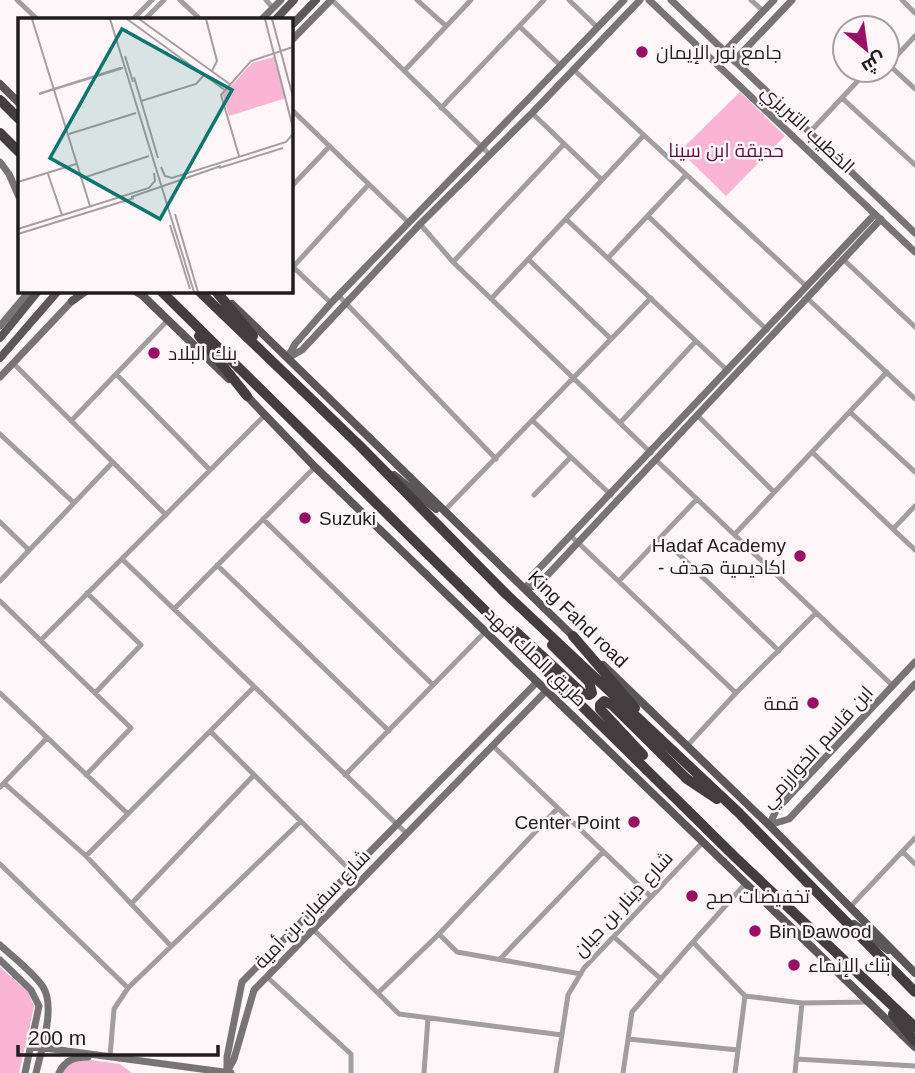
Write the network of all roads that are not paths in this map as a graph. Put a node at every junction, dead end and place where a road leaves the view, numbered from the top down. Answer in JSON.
{"nodes":[{"id":1,"x":17,"y":0,"type":"edge"},
{"id":2,"x":152,"y":0,"type":"edge"},
{"id":3,"x":164,"y":0,"type":"edge"},
{"id":4,"x":180,"y":0,"type":"edge"},
{"id":5,"x":266,"y":0,"type":"edge"},
{"id":6,"x":281,"y":0,"type":"edge"},
{"id":7,"x":295,"y":0,"type":"edge"},
{"id":8,"x":316,"y":0,"type":"edge"},
{"id":9,"x":331,"y":0,"type":"edge"},
{"id":10,"x":417,"y":0,"type":"edge"},
{"id":11,"x":471,"y":0,"type":"edge"},
{"id":12,"x":544,"y":0,"type":"edge"},
{"id":13,"x":569,"y":0,"type":"edge"},
{"id":14,"x":624,"y":0,"type":"edge"},
{"id":15,"x":640,"y":0,"type":"edge"},
{"id":16,"x":649,"y":0,"type":"edge"},
{"id":17,"x":671,"y":0,"type":"edge"},
{"id":18,"x":751,"y":0,"type":"edge"},
{"id":19,"x":774,"y":0,"type":"edge"},
{"id":20,"x":792,"y":0,"type":"edge"},
{"id":21,"x":902,"y":0,"type":"edge"},
{"id":22,"x":273,"y":8,"type":"junction"},
{"id":23,"x":763,"y":11,"type":"junction"},
{"id":24,"x":915,"y":13,"type":"edge"},
{"id":25,"x":36,"y":18,"type":"edge"},
{"id":26,"x":134,"y":18,"type":"edge"},
{"id":27,"x":146,"y":18,"type":"edge"},
{"id":28,"x":199,"y":18,"type":"edge"},
{"id":29,"x":263,"y":18,"type":"edge"},
{"id":30,"x":277,"y":18,"type":"edge"},
{"id":31,"x":292,"y":25,"type":"edge"},
{"id":32,"x":446,"y":26,"type":"junction"},
{"id":33,"x":519,"y":26,"type":"junction"},
{"id":34,"x":597,"y":27,"type":"junction"},
{"id":35,"x":915,"y":36,"type":"edge"},
{"id":36,"x":292,"y":40,"type":"edge"},
{"id":37,"x":726,"y":50,"type":"junction"},
{"id":38,"x":901,"y":51,"type":"edge"},
{"id":39,"x":734,"y":61,"type":"junction"},
{"id":40,"x":561,"y":66,"type":"junction"},
{"id":41,"x":574,"y":70,"type":"junction"},
{"id":42,"x":404,"y":71,"type":"junction"},
{"id":43,"x":901,"y":76,"type":"edge"},
{"id":44,"x":0,"y":84,"type":"edge"},
{"id":45,"x":855,"y":84,"type":"edge"},
{"id":46,"x":915,"y":89,"type":"edge"},
{"id":47,"x":842,"y":98,"type":"junction"},
{"id":48,"x":0,"y":100,"type":"edge"},
{"id":49,"x":18,"y":102,"type":"edge"},
{"id":50,"x":441,"y":108,"type":"junction"},
{"id":51,"x":292,"y":110,"type":"edge"},
{"id":52,"x":532,"y":113,"type":"junction"},
{"id":53,"x":18,"y":118,"type":"edge"},
{"id":54,"x":0,"y":133,"type":"edge"},
{"id":55,"x":809,"y":133,"type":"junction"},
{"id":56,"x":644,"y":135,"type":"junction"},
{"id":57,"x":564,"y":144,"type":"junction"},
{"id":58,"x":330,"y":146,"type":"junction"},
{"id":59,"x":481,"y":147,"type":"junction"},
{"id":60,"x":18,"y":151,"type":"edge"},
{"id":61,"x":490,"y":155,"type":"junction"},
{"id":62,"x":0,"y":163,"type":"edge"},
{"id":63,"x":915,"y":165,"type":"edge"},
{"id":64,"x":686,"y":175,"type":"junction"},
{"id":65,"x":601,"y":180,"type":"junction"},
{"id":66,"x":369,"y":184,"type":"junction"},
{"id":67,"x":292,"y":186,"type":"edge"},
{"id":68,"x":18,"y":195,"type":"edge"},
{"id":69,"x":648,"y":216,"type":"junction"},
{"id":70,"x":878,"y":217,"type":"junction"},
{"id":71,"x":566,"y":219,"type":"junction"},
{"id":72,"x":409,"y":223,"type":"junction"},
{"id":73,"x":421,"y":224,"type":"junction"},
{"id":74,"x":915,"y":233,"type":"edge"},
{"id":75,"x":915,"y":252,"type":"edge"},
{"id":76,"x":608,"y":258,"type":"junction"},
{"id":77,"x":528,"y":259,"type":"junction"},
{"id":78,"x":843,"y":259,"type":"junction"},
{"id":79,"x":453,"y":262,"type":"junction"},
{"id":80,"x":292,"y":266,"type":"edge"},
{"id":81,"x":807,"y":288,"type":"junction"},
{"id":82,"x":28,"y":292,"type":"edge"},
{"id":83,"x":37,"y":292,"type":"edge"},
{"id":84,"x":57,"y":292,"type":"edge"},
{"id":85,"x":84,"y":292,"type":"edge"},
{"id":86,"x":137,"y":292,"type":"edge"},
{"id":87,"x":162,"y":292,"type":"edge"},
{"id":88,"x":200,"y":292,"type":"edge"},
{"id":89,"x":218,"y":292,"type":"edge"},
{"id":90,"x":218,"y":292,"type":"edge"},
{"id":91,"x":339,"y":296,"type":"junction"},
{"id":92,"x":651,"y":298,"type":"junction"},
{"id":93,"x":807,"y":298,"type":"junction"},
{"id":94,"x":491,"y":299,"type":"junction"},
{"id":95,"x":72,"y":301,"type":"joint"},
{"id":96,"x":170,"y":301,"type":"junction"},
{"id":97,"x":331,"y":303,"type":"junction"},
{"id":98,"x":345,"y":304,"type":"junction"},
{"id":99,"x":167,"y":321,"type":"junction"},
{"id":100,"x":0,"y":326,"type":"edge"},
{"id":101,"x":915,"y":327,"type":"edge"},
{"id":102,"x":767,"y":330,"type":"junction"},
{"id":103,"x":0,"y":338,"type":"edge"},
{"id":104,"x":611,"y":340,"type":"junction"},
{"id":105,"x":696,"y":341,"type":"junction"},
{"id":106,"x":0,"y":358,"type":"edge"},
{"id":107,"x":288,"y":358,"type":"junction"},
{"id":108,"x":13,"y":363,"type":"junction"},
{"id":109,"x":728,"y":371,"type":"junction"},
{"id":110,"x":887,"y":372,"type":"junction"},
{"id":111,"x":116,"y":374,"type":"junction"},
{"id":112,"x":288,"y":376,"type":"junction"},
{"id":113,"x":0,"y":377,"type":"edge"},
{"id":114,"x":573,"y":378,"type":"junction"},
{"id":115,"x":247,"y":396,"type":"junction"},
{"id":116,"x":915,"y":399,"type":"edge"},
{"id":117,"x":850,"y":412,"type":"junction"},
{"id":118,"x":266,"y":414,"type":"junction"},
{"id":119,"x":697,"y":415,"type":"junction"},
{"id":120,"x":72,"y":421,"type":"junction"},
{"id":121,"x":533,"y":421,"type":"junction"},
{"id":122,"x":620,"y":423,"type":"junction"},
{"id":123,"x":0,"y":434,"type":"edge"},
{"id":124,"x":359,"y":445,"type":"junction"},
{"id":125,"x":813,"y":452,"type":"junction"},
{"id":126,"x":653,"y":456,"type":"junction"},
{"id":127,"x":571,"y":457,"type":"junction"},
{"id":128,"x":496,"y":459,"type":"junction"},
{"id":129,"x":113,"y":461,"type":"junction"},
{"id":130,"x":315,"y":467,"type":"junction"},
{"id":131,"x":210,"y":470,"type":"junction"},
{"id":132,"x":915,"y":472,"type":"edge"},
{"id":133,"x":774,"y":492,"type":"junction"},
{"id":134,"x":534,"y":495,"type":"dead end"},
{"id":135,"x":611,"y":495,"type":"junction"},
{"id":136,"x":697,"y":499,"type":"junction"},
{"id":137,"x":74,"y":503,"type":"junction"},
{"id":138,"x":915,"y":506,"type":"edge"},
{"id":139,"x":444,"y":511,"type":"junction"},
{"id":140,"x":166,"y":514,"type":"junction"},
{"id":141,"x":263,"y":519,"type":"junction"},
{"id":142,"x":0,"y":522,"type":"edge"},
{"id":143,"x":893,"y":529,"type":"junction"},
{"id":144,"x":735,"y":534,"type":"junction"},
{"id":145,"x":661,"y":537,"type":"junction"},
{"id":146,"x":574,"y":539,"type":"junction"},
{"id":147,"x":484,"y":549,"type":"junction"},
{"id":148,"x":29,"y":550,"type":"junction"},
{"id":149,"x":915,"y":550,"type":"edge"},
{"id":150,"x":122,"y":559,"type":"junction"},
{"id":151,"x":218,"y":565,"type":"junction"},
{"id":152,"x":451,"y":576,"type":"junction"},
{"id":153,"x":0,"y":581,"type":"edge"},
{"id":154,"x":619,"y":581,"type":"junction"},
{"id":155,"x":526,"y":590,"type":"junction"},
{"id":156,"x":504,"y":592,"type":"junction"},
{"id":157,"x":88,"y":593,"type":"junction"},
{"id":158,"x":0,"y":601,"type":"edge"},
{"id":159,"x":174,"y":609,"type":"junction"},
{"id":160,"x":815,"y":614,"type":"junction"},
{"id":161,"x":485,"y":632,"type":"junction"},
{"id":162,"x":573,"y":636,"type":"junction"},
{"id":163,"x":41,"y":640,"type":"junction"},
{"id":164,"x":779,"y":651,"type":"junction"},
{"id":165,"x":915,"y":662,"type":"edge"},
{"id":166,"x":537,"y":682,"type":"junction"},
{"id":167,"x":915,"y":684,"type":"edge"},
{"id":168,"x":433,"y":685,"type":"junction"},
{"id":169,"x":893,"y":686,"type":"junction"},
{"id":170,"x":254,"y":687,"type":"junction"},
{"id":171,"x":546,"y":691,"type":"junction"},
{"id":172,"x":0,"y":693,"type":"edge"},
{"id":173,"x":95,"y":693,"type":"junction"},
{"id":174,"x":736,"y":693,"type":"junction"},
{"id":175,"x":389,"y":731,"type":"junction"},
{"id":176,"x":211,"y":732,"type":"junction"},
{"id":177,"x":47,"y":738,"type":"junction"},
{"id":178,"x":492,"y":746,"type":"junction"},
{"id":179,"x":687,"y":746,"type":"junction"},
{"id":180,"x":672,"y":750,"type":"junction"},
{"id":181,"x":86,"y":775,"type":"junction"},
{"id":182,"x":254,"y":775,"type":"junction"},
{"id":183,"x":345,"y":775,"type":"junction"},
{"id":184,"x":2,"y":785,"type":"edge"},
{"id":185,"x":557,"y":809,"type":"junction"},
{"id":186,"x":738,"y":812,"type":"junction"},
{"id":187,"x":128,"y":814,"type":"junction"},
{"id":188,"x":300,"y":821,"type":"junction"},
{"id":189,"x":397,"y":825,"type":"junction"},
{"id":190,"x":769,"y":825,"type":"junction"},
{"id":191,"x":706,"y":826,"type":"junction"},
{"id":192,"x":407,"y":834,"type":"junction"},
{"id":193,"x":915,"y":838,"type":"edge"},
{"id":194,"x":703,"y":842,"type":"junction"},
{"id":195,"x":603,"y":852,"type":"junction"},
{"id":196,"x":903,"y":852,"type":"junction"},
{"id":197,"x":86,"y":856,"type":"junction"},
{"id":198,"x":0,"y":864,"type":"edge"},
{"id":199,"x":915,"y":864,"type":"edge"},
{"id":200,"x":351,"y":871,"type":"junction"},
{"id":201,"x":745,"y":884,"type":"junction"},
{"id":202,"x":651,"y":897,"type":"junction"},
{"id":203,"x":821,"y":897,"type":"junction"},
{"id":204,"x":131,"y":904,"type":"junction"},
{"id":205,"x":851,"y":906,"type":"junction"},
{"id":206,"x":314,"y":930,"type":"junction"},
{"id":207,"x":439,"y":934,"type":"junction"},
{"id":208,"x":614,"y":937,"type":"junction"},
{"id":209,"x":693,"y":942,"type":"junction"},
{"id":210,"x":0,"y":945,"type":"edge"},
{"id":211,"x":171,"y":946,"type":"junction"},
{"id":212,"x":0,"y":960,"type":"edge"},
{"id":213,"x":500,"y":960,"type":"junction"},
{"id":214,"x":907,"y":965,"type":"junction"},
{"id":215,"x":851,"y":966,"type":"junction"},
{"id":216,"x":915,"y":972,"type":"edge"},
{"id":217,"x":581,"y":974,"type":"junction"},
{"id":218,"x":267,"y":977,"type":"junction"},
{"id":219,"x":661,"y":979,"type":"junction"},
{"id":220,"x":128,"y":988,"type":"junction"},
{"id":221,"x":915,"y":992,"type":"edge"},
{"id":222,"x":378,"y":993,"type":"junction"},
{"id":223,"x":745,"y":996,"type":"junction"},
{"id":224,"x":868,"y":1002,"type":"junction"},
{"id":225,"x":802,"y":1003,"type":"junction"},
{"id":226,"x":428,"y":1018,"type":"junction"},
{"id":227,"x":915,"y":1027,"type":"edge"},
{"id":228,"x":562,"y":1035,"type":"junction"},
{"id":229,"x":628,"y":1039,"type":"junction"},
{"id":230,"x":915,"y":1041,"type":"edge"},
{"id":231,"x":30,"y":1046,"type":"junction"},
{"id":232,"x":915,"y":1047,"type":"edge"},
{"id":233,"x":42,"y":1048,"type":"junction"},
{"id":234,"x":738,"y":1050,"type":"junction"},
{"id":235,"x":110,"y":1056,"type":"junction"},
{"id":236,"x":796,"y":1059,"type":"junction"},
{"id":237,"x":915,"y":1066,"type":"edge"},
{"id":238,"x":25,"y":1073,"type":"edge"},
{"id":239,"x":36,"y":1073,"type":"edge"},
{"id":240,"x":59,"y":1073,"type":"edge"},
{"id":241,"x":229,"y":1073,"type":"edge"},
{"id":242,"x":351,"y":1073,"type":"edge"},
{"id":243,"x":424,"y":1073,"type":"edge"},
{"id":244,"x":556,"y":1073,"type":"edge"},
{"id":245,"x":623,"y":1073,"type":"edge"},
{"id":246,"x":736,"y":1073,"type":"edge"},
{"id":247,"x":795,"y":1073,"type":"edge"}],
"edges":[{"from":1,"to":25,"type":"street"},
{"from":2,"to":26,"type":"street"},
{"from":3,"to":27,"type":"street"},
{"from":4,"to":28,"type":"street"},
{"from":5,"to":22,"type":"street"},
{"from":6,"to":22,"type":"street"},
{"from":7,"to":30,"type":"main road"},
{"from":8,"to":31,"type":"main road"},
{"from":9,"to":36,"type":"street"},
{"from":9,"to":42,"type":"street"},
{"from":10,"to":32,"type":"street"},
{"from":11,"to":32,"type":"street"},
{"from":12,"to":33,"type":"street"},
{"from":13,"to":34,"type":"street"},
{"from":14,"to":34,"type":"street"},
{"from":15,"to":41,"type":"street"},
{"from":16,"to":70,"type":"street","name":"الخطيب التبريزي"},
{"from":17,"to":37,"type":"street","name":"الخطيب التبريزي"},
{"from":18,"to":23,"type":"street"},
{"from":19,"to":23,"type":"street"},
{"from":20,"to":39,"type":"street"},
{"from":21,"to":24,"type":"street"},
{"from":22,"to":29,"type":"street"},
{"from":23,"to":37,"type":"street"},
{"from":32,"to":42,"type":"street"},
{"from":33,"to":40,"type":"street"},
{"from":33,"to":50,"type":"street"},
{"from":34,"to":40,"type":"street"},
{"from":35,"to":38,"type":"street"},
{"from":37,"to":39,"type":"street","name":"الخطيب التبريزي"},
{"from":39,"to":55,"type":"street","name":"الخطيب التبريزي"},
{"from":40,"to":59,"type":"street"},
{"from":41,"to":52,"type":"street"},
{"from":41,"to":56,"type":"street"},
{"from":42,"to":50,"type":"street"},
{"from":43,"to":46,"type":"street"},
{"from":44,"to":49,"type":"main road"},
{"from":45,"to":47,"type":"street"},
{"from":47,"to":55,"type":"street"},
{"from":47,"to":63,"type":"street"},
{"from":48,"to":53,"type":"highway"},
{"from":50,"to":59,"type":"street"},
{"from":51,"to":58,"type":"street"},
{"from":52,"to":57,"type":"street"},
{"from":52,"to":61,"type":"street"},
{"from":54,"to":60,"type":"highway"},
{"from":55,"to":74,"type":"street","name":"الخطيب التبريزي"},
{"from":56,"to":64,"type":"street"},
{"from":56,"to":65,"type":"street"},
{"from":57,"to":65,"type":"street"},
{"from":57,"to":79,"type":"street"},
{"from":58,"to":66,"type":"street"},
{"from":58,"to":67,"type":"street"},
{"from":59,"to":61,"type":"street"},
{"from":59,"to":72,"type":"street"},
{"from":61,"to":73,"type":"street"},
{"from":62,"to":68,"type":"street"},
{"from":64,"to":69,"type":"street"},
{"from":64,"to":81,"type":"street"},
{"from":65,"to":71,"type":"street"},
{"from":66,"to":72,"type":"street"},
{"from":66,"to":80,"type":"street"},
{"from":69,"to":76,"type":"street"},
{"from":69,"to":102,"type":"street"},
{"from":70,"to":75,"type":"street","name":"الخطيب التبريزي"},
{"from":70,"to":78,"type":"street"},
{"from":70,"to":81,"type":"street"},
{"from":71,"to":76,"type":"street"},
{"from":71,"to":77,"type":"street"},
{"from":72,"to":91,"type":"street"},
{"from":73,"to":79,"type":"street"},
{"from":73,"to":98,"type":"street"},
{"from":76,"to":92,"type":"street"},
{"from":77,"to":94,"type":"street"},
{"from":77,"to":104,"type":"street"},
{"from":78,"to":93,"type":"street"},
{"from":78,"to":101,"type":"street"},
{"from":79,"to":94,"type":"street"},
{"from":80,"to":97,"type":"street"},
{"from":81,"to":102,"type":"street"},
{"from":82,"to":100,"type":"street"},
{"from":83,"to":103,"type":"main road"},
{"from":84,"to":106,"type":"main road"},
{"from":85,"to":95,"type":"main road"},
{"from":86,"to":99,"type":"main road","name":"طريق الملك فهد"},
{"from":87,"to":96,"type":"highway","name":"طريق الملك فهد"},
{"from":88,"to":112,"type":"highway","name":"طريق الملك فهد"},
{"from":89,"to":112,"type":"highway"},
{"from":90,"to":107,"type":"main road","name":"King Fahd road"},
{"from":91,"to":97,"type":"street"},
{"from":91,"to":98,"type":"street"},
{"from":92,"to":104,"type":"street"},
{"from":92,"to":105,"type":"street"},
{"from":93,"to":110,"type":"street"},
{"from":93,"to":119,"type":"street"},
{"from":94,"to":114,"type":"street"},
{"from":95,"to":108,"type":"street"},
{"from":96,"to":115,"type":"highway"},
{"from":96,"to":152,"type":"highway","name":"طريق الملك فهد"},
{"from":97,"to":107,"type":"street"},
{"from":98,"to":107,"type":"street"},
{"from":98,"to":128,"type":"street"},
{"from":99,"to":111,"type":"street"},
{"from":99,"to":115,"type":"main road","name":"طريق الملك فهد"},
{"from":102,"to":109,"type":"street"},
{"from":104,"to":114,"type":"street"},
{"from":105,"to":109,"type":"street"},
{"from":105,"to":122,"type":"street"},
{"from":107,"to":139,"type":"main road","name":"King Fahd road"},
{"from":108,"to":113,"type":"street"},
{"from":108,"to":120,"type":"street"},
{"from":109,"to":126,"type":"street"},
{"from":110,"to":116,"type":"street"},
{"from":110,"to":117,"type":"street"},
{"from":111,"to":120,"type":"street"},
{"from":111,"to":131,"type":"street"},
{"from":112,"to":124,"type":"highway","name":"طريق الملك فهد"},
{"from":114,"to":121,"type":"street"},
{"from":114,"to":122,"type":"street"},
{"from":115,"to":118,"type":"main road","name":"طريق الملك فهد"},
{"from":117,"to":125,"type":"street"},
{"from":117,"to":132,"type":"street"},
{"from":118,"to":130,"type":"main road","name":"طريق الملك فهد"},
{"from":118,"to":131,"type":"street"},
{"from":119,"to":126,"type":"street"},
{"from":119,"to":133,"type":"street"},
{"from":120,"to":129,"type":"street"},
{"from":121,"to":127,"type":"street"},
{"from":121,"to":128,"type":"street"},
{"from":122,"to":126,"type":"street"},
{"from":123,"to":137,"type":"street"},
{"from":124,"to":147,"type":"main road","name":"طريق الملك فهد"},
{"from":124,"to":156,"type":"highway","name":"طريق الملك فهد"},
{"from":125,"to":133,"type":"street"},
{"from":125,"to":143,"type":"street"},
{"from":126,"to":135,"type":"street"},
{"from":126,"to":136,"type":"street"},
{"from":126,"to":146,"type":"street"},
{"from":127,"to":134,"type":"street"},
{"from":127,"to":135,"type":"street"},
{"from":128,"to":139,"type":"street"},
{"from":129,"to":137,"type":"street"},
{"from":129,"to":140,"type":"street"},
{"from":130,"to":141,"type":"street"},
{"from":130,"to":161,"type":"main road","name":"طريق الملك فهد"},
{"from":131,"to":140,"type":"street"},
{"from":133,"to":144,"type":"street"},
{"from":135,"to":146,"type":"street"},
{"from":136,"to":144,"type":"street"},
{"from":136,"to":145,"type":"street"},
{"from":137,"to":148,"type":"street"},
{"from":138,"to":143,"type":"street"},
{"from":139,"to":147,"type":"main road","name":"King Fahd road"},
{"from":140,"to":150,"type":"street"},
{"from":141,"to":151,"type":"street"},
{"from":141,"to":168,"type":"street"},
{"from":142,"to":148,"type":"street"},
{"from":143,"to":149,"type":"street"},
{"from":144,"to":160,"type":"street"},
{"from":145,"to":154,"type":"street"},
{"from":145,"to":164,"type":"street"},
{"from":146,"to":154,"type":"street"},
{"from":146,"to":155,"type":"street"},
{"from":147,"to":155,"type":"main road","name":"King Fahd road"},
{"from":148,"to":153,"type":"street"},
{"from":150,"to":157,"type":"street"},
{"from":150,"to":159,"type":"street"},
{"from":151,"to":159,"type":"street"},
{"from":151,"to":175,"type":"street"},
{"from":152,"to":156,"type":"highway"},
{"from":152,"to":191,"type":"highway","name":"طريق الملك فهد"},
{"from":154,"to":174,"type":"street"},
{"from":155,"to":162,"type":"main road","name":"King Fahd road"},
{"from":156,"to":180,"type":"highway","name":"طريق الملك فهد"},
{"from":157,"to":163,"type":"street"},
{"from":157,"to":173,"type":"street"},
{"from":158,"to":163,"type":"street"},
{"from":159,"to":170,"type":"street"},
{"from":160,"to":164,"type":"street"},
{"from":160,"to":169,"type":"street"},
{"from":161,"to":166,"type":"main road","name":"طريق الملك فهد"},
{"from":161,"to":168,"type":"street"},
{"from":162,"to":179,"type":"main road","name":"King Fahd road"},
{"from":162,"to":180,"type":"highway"},
{"from":163,"to":173,"type":"street"},
{"from":164,"to":174,"type":"street"},
{"from":165,"to":169,"type":"street","name":"ابن قاسم الخوارزمي"},
{"from":166,"to":171,"type":"main road","name":"طريق الملك فهد"},
{"from":166,"to":189,"type":"street","name":"شارع سفيان بن أمية"},
{"from":167,"to":190,"type":"street","name":"ابن قاسم الخوارزمي"},
{"from":168,"to":175,"type":"street"},
{"from":169,"to":190,"type":"street","name":"ابن قاسم الخوارزمي"},
{"from":170,"to":176,"type":"street"},
{"from":170,"to":183,"type":"street"},
{"from":171,"to":178,"type":"street","name":"شارع سفيان بن أمية"},
{"from":171,"to":194,"type":"main road","name":"طريق الملك فهد"},
{"from":172,"to":177,"type":"street"},
{"from":173,"to":181,"type":"street"},
{"from":174,"to":179,"type":"street"},
{"from":175,"to":183,"type":"street"},
{"from":176,"to":182,"type":"street"},
{"from":176,"to":187,"type":"street"},
{"from":177,"to":181,"type":"street"},
{"from":177,"to":184,"type":"street"},
{"from":178,"to":185,"type":"street"},
{"from":178,"to":192,"type":"street","name":"شارع سفيان بن أمية"},
{"from":179,"to":190,"type":"main road","name":"King Fahd road"},
{"from":180,"to":186,"type":"highway","name":"طريق الملك فهد"},
{"from":181,"to":187,"type":"street"},
{"from":182,"to":188,"type":"street"},
{"from":182,"to":204,"type":"street"},
{"from":183,"to":189,"type":"street"},
{"from":184,"to":197,"type":"street"},
{"from":185,"to":195,"type":"street"},
{"from":185,"to":207,"type":"street"},
{"from":186,"to":191,"type":"highway"},
{"from":186,"to":203,"type":"highway","name":"طريق الملك فهد"},
{"from":187,"to":197,"type":"street"},
{"from":188,"to":200,"type":"street"},
{"from":188,"to":211,"type":"street"},
{"from":189,"to":192,"type":"street"},
{"from":189,"to":200,"type":"street","name":"شارع سفيان بن أمية"},
{"from":190,"to":205,"type":"main road","name":"King Fahd road"},
{"from":191,"to":215,"type":"highway","name":"طريق الملك فهد"},
{"from":192,"to":206,"type":"street","name":"شارع سفيان بن أمية"},
{"from":193,"to":196,"type":"street"},
{"from":194,"to":201,"type":"main road","name":"طريق الملك فهد"},
{"from":194,"to":202,"type":"street","name":"شارع دينار بن حيان"},
{"from":195,"to":202,"type":"street"},
{"from":195,"to":213,"type":"street"},
{"from":196,"to":199,"type":"street"},
{"from":196,"to":205,"type":"street"},
{"from":197,"to":204,"type":"street"},
{"from":198,"to":220,"type":"street"},
{"from":200,"to":241,"type":"street","name":"شارع سفيان بن أمية"},
{"from":201,"to":209,"type":"street"},
{"from":201,"to":224,"type":"main road","name":"طريق الملك فهد"},
{"from":202,"to":208,"type":"street","name":"شارع دينار بن حيان"},
{"from":203,"to":214,"type":"main road"},
{"from":203,"to":221,"type":"highway","name":"طريق الملك فهد"},
{"from":204,"to":211,"type":"street"},
{"from":205,"to":214,"type":"main road","name":"King Fahd road"},
{"from":206,"to":218,"type":"street","name":"شارع سفيان بن أمية"},
{"from":206,"to":222,"type":"street"},
{"from":207,"to":213,"type":"street"},
{"from":207,"to":222,"type":"street"},
{"from":208,"to":217,"type":"street","name":"شارع دينار بن حيان"},
{"from":208,"to":219,"type":"street"},
{"from":209,"to":219,"type":"street"},
{"from":209,"to":223,"type":"street"},
{"from":210,"to":233,"type":"street"},
{"from":211,"to":220,"type":"street"},
{"from":212,"to":231,"type":"street"},
{"from":213,"to":217,"type":"street"},
{"from":214,"to":216,"type":"main road","name":"King Fahd road"},
{"from":215,"to":227,"type":"highway","name":"طريق الملك فهد"},
{"from":215,"to":230,"type":"highway"},
{"from":217,"to":228,"type":"street","name":"شارع دينار بن حيان"},
{"from":218,"to":241,"type":"street","name":"شارع سفيان بن أمية"},
{"from":218,"to":242,"type":"street"},
{"from":219,"to":229,"type":"street"},
{"from":220,"to":235,"type":"street"},
{"from":222,"to":226,"type":"street"},
{"from":223,"to":225,"type":"street"},
{"from":223,"to":234,"type":"street"},
{"from":224,"to":225,"type":"street"},
{"from":224,"to":232,"type":"main road","name":"طريق الملك فهد"},
{"from":225,"to":236,"type":"street"},
{"from":226,"to":228,"type":"street"},
{"from":226,"to":243,"type":"street"},
{"from":228,"to":244,"type":"street","name":"شارع دينار بن حيان"},
{"from":229,"to":234,"type":"street"},
{"from":229,"to":245,"type":"street"},
{"from":231,"to":233,"type":"street"},
{"from":231,"to":238,"type":"street"},
{"from":233,"to":235,"type":"street"},
{"from":233,"to":239,"type":"street"},
{"from":234,"to":246,"type":"street"},
{"from":235,"to":240,"type":"street"},
{"from":235,"to":241,"type":"street"},
{"from":236,"to":237,"type":"street"},
{"from":236,"to":247,"type":"street"}]}
